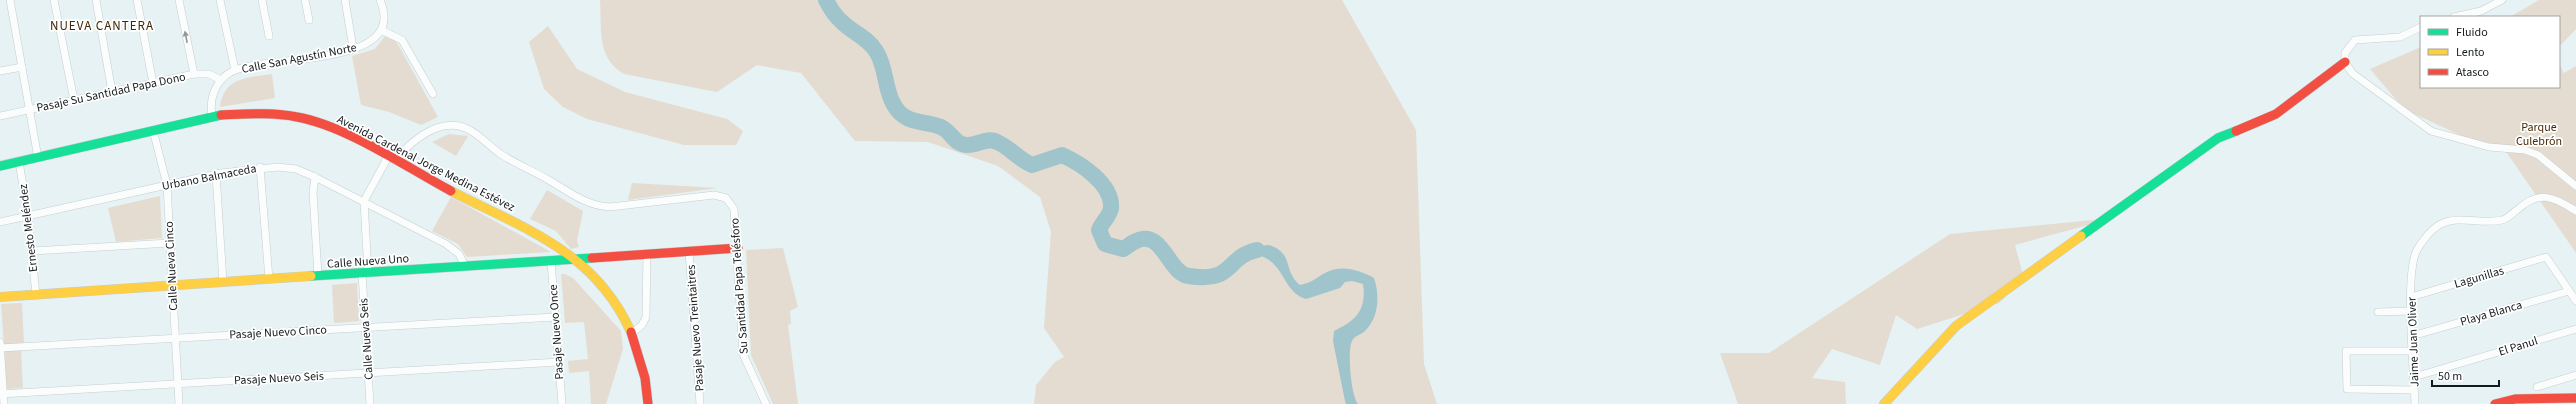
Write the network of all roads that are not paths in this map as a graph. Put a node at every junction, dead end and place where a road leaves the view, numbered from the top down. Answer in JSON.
{"nodes":[{"id":1,"x":10,"y":0,"type":"edge"},
{"id":2,"x":54,"y":0,"type":"edge"},
{"id":3,"x":96,"y":0,"type":"edge"},
{"id":4,"x":137,"y":0,"type":"edge"},
{"id":5,"x":179,"y":0,"type":"edge"},
{"id":6,"x":220,"y":0,"type":"edge"},
{"id":7,"x":262,"y":0,"type":"edge"},
{"id":8,"x":305,"y":0,"type":"edge"},
{"id":9,"x":345,"y":0,"type":"edge"},
{"id":10,"x":380,"y":0,"type":"edge"},
{"id":11,"x":2502,"y":0,"type":"edge"},
{"id":12,"x":2458,"y":16,"type":"edge"},
{"id":13,"x":309,"y":20,"type":"dead end"},
{"id":14,"x":2420,"y":27,"type":"edge"},
{"id":15,"x":381,"y":30,"type":"junction"},
{"id":16,"x":269,"y":36,"type":"dead end"},
{"id":17,"x":353,"y":48,"type":"junction"},
{"id":18,"x":2345,"y":62,"type":"junction"},
{"id":19,"x":22,"y":67,"type":"junction"},
{"id":20,"x":235,"y":70,"type":"junction"},
{"id":21,"x":0,"y":71,"type":"edge"},
{"id":22,"x":194,"y":74,"type":"junction"},
{"id":23,"x":221,"y":80,"type":"junction"},
{"id":24,"x":152,"y":83,"type":"junction"},
{"id":25,"x":112,"y":92,"type":"junction"},
{"id":26,"x":432,"y":94,"type":"dead end"},
{"id":27,"x":74,"y":100,"type":"junction"},
{"id":28,"x":29,"y":110,"type":"junction"},
{"id":29,"x":0,"y":116,"type":"edge"},
{"id":30,"x":212,"y":116,"type":"junction"},
{"id":31,"x":153,"y":130,"type":"junction"},
{"id":32,"x":38,"y":158,"type":"junction"},
{"id":33,"x":392,"y":159,"type":"junction"},
{"id":34,"x":20,"y":162,"type":"junction"},
{"id":35,"x":0,"y":166,"type":"edge"},
{"id":36,"x":260,"y":168,"type":"junction"},
{"id":37,"x":216,"y":174,"type":"junction"},
{"id":38,"x":316,"y":177,"type":"junction"},
{"id":39,"x":167,"y":185,"type":"junction"},
{"id":40,"x":2576,"y":186,"type":"edge"},
{"id":41,"x":364,"y":202,"type":"junction"},
{"id":42,"x":2576,"y":211,"type":"edge"},
{"id":43,"x":28,"y":215,"type":"junction"},
{"id":44,"x":0,"y":222,"type":"edge"},
{"id":45,"x":170,"y":243,"type":"junction"},
{"id":46,"x":738,"y":248,"type":"junction"},
{"id":47,"x":32,"y":251,"type":"junction"},
{"id":48,"x":689,"y":251,"type":"junction"},
{"id":49,"x":647,"y":254,"type":"junction"},
{"id":50,"x":575,"y":259,"type":"junction"},
{"id":51,"x":551,"y":260,"type":"junction"},
{"id":52,"x":465,"y":266,"type":"junction"},
{"id":53,"x":364,"y":273,"type":"junction"},
{"id":54,"x":318,"y":276,"type":"junction"},
{"id":55,"x":269,"y":279,"type":"junction"},
{"id":56,"x":223,"y":282,"type":"junction"},
{"id":57,"x":172,"y":286,"type":"junction"},
{"id":58,"x":2569,"y":291,"type":"junction"},
{"id":59,"x":36,"y":295,"type":"junction"},
{"id":60,"x":0,"y":297,"type":"edge"},
{"id":61,"x":2411,"y":297,"type":"junction"},
{"id":62,"x":2576,"y":301,"type":"edge"},
{"id":63,"x":2411,"y":311,"type":"junction"},
{"id":64,"x":2378,"y":312,"type":"dead end"},
{"id":65,"x":555,"y":316,"type":"junction"},
{"id":66,"x":365,"y":327,"type":"junction"},
{"id":67,"x":2576,"y":329,"type":"edge"},
{"id":68,"x":632,"y":333,"type":"junction"},
{"id":69,"x":2412,"y":336,"type":"junction"},
{"id":70,"x":175,"y":338,"type":"junction"},
{"id":71,"x":0,"y":342,"type":"edge"},
{"id":72,"x":0,"y":348,"type":"edge"},
{"id":73,"x":2413,"y":351,"type":"junction"},
{"id":74,"x":559,"y":362,"type":"junction"},
{"id":75,"x":368,"y":373,"type":"junction"},
{"id":76,"x":2576,"y":375,"type":"edge"},
{"id":77,"x":2414,"y":377,"type":"junction"},
{"id":78,"x":178,"y":384,"type":"junction"},
{"id":79,"x":2537,"y":387,"type":"dead end"},
{"id":80,"x":2414,"y":390,"type":"junction"},
{"id":81,"x":2,"y":394,"type":"edge"},
{"id":82,"x":2576,"y":398,"type":"edge"},
{"id":83,"x":2516,"y":402,"type":"edge"},
{"id":84,"x":4,"y":404,"type":"edge"},
{"id":85,"x":178,"y":404,"type":"edge"},
{"id":86,"x":370,"y":404,"type":"edge"},
{"id":87,"x":562,"y":404,"type":"edge"},
{"id":88,"x":648,"y":404,"type":"edge"},
{"id":89,"x":700,"y":404,"type":"edge"},
{"id":90,"x":766,"y":404,"type":"edge"},
{"id":91,"x":1884,"y":404,"type":"edge"},
{"id":92,"x":2415,"y":404,"type":"edge"},
{"id":93,"x":2495,"y":404,"type":"edge"}],
"edges":[{"from":1,"to":19,"type":"street"},
{"from":2,"to":27,"type":"street"},
{"from":3,"to":25,"type":"street"},
{"from":4,"to":24,"type":"street"},
{"from":22,"to":5,"type":"street","one_way":true},
{"from":6,"to":20,"type":"street"},
{"from":7,"to":16,"type":"street"},
{"from":8,"to":13,"type":"street"},
{"from":9,"to":17,"type":"street"},
{"from":10,"to":15,"type":"street"},
{"from":11,"to":12,"type":"street"},
{"from":14,"to":18,"type":"street"},
{"from":15,"to":17,"type":"street","name":"Calle San Agustín Norte"},
{"from":15,"to":26,"type":"street"},
{"from":17,"to":20,"type":"street","name":"Calle San Agustín Norte"},
{"from":18,"to":40,"type":"street"},
{"from":18,"to":91,"type":"street"},
{"from":19,"to":21,"type":"street"},
{"from":19,"to":28,"type":"street"},
{"from":20,"to":23,"type":"street","name":"Calle San Agustín Norte"},
{"from":22,"to":23,"type":"street","name":"Pasaje Su Santidad Papa Dono"},
{"from":22,"to":24,"type":"street","name":"Pasaje Su Santidad Papa Dono"},
{"from":23,"to":30,"type":"street","name":"Calle San Agustín Norte"},
{"from":24,"to":25,"type":"street","name":"Pasaje Su Santidad Papa Dono"},
{"from":25,"to":27,"type":"street","name":"Pasaje Su Santidad Papa Dono"},
{"from":27,"to":28,"type":"street","name":"Pasaje Su Santidad Papa Dono"},
{"from":28,"to":29,"type":"street","name":"Pasaje Su Santidad Papa Dono"},
{"from":28,"to":32,"type":"street"},
{"from":30,"to":31,"type":"street","name":"Avenida Cardenal Jorge Medina Estévez"},
{"from":30,"to":33,"type":"street","name":"Avenida Cardenal Jorge Medina Estévez"},
{"from":31,"to":32,"type":"street","name":"Avenida Cardenal Jorge Medina Estévez"},
{"from":31,"to":39,"type":"street","name":"Calle Nueva Cinco"},
{"from":32,"to":34,"type":"street","name":"Avenida Cardenal Jorge Medina Estévez"},
{"from":33,"to":41,"type":"street"},
{"from":33,"to":46,"type":"street","name":"Su Santidad Papa Telésforo"},
{"from":33,"to":50,"type":"street","name":"Avenida Cardenal Jorge Medina Estévez"},
{"from":34,"to":35,"type":"street","name":"Avenida Cardenal Jorge Medina Estévez"},
{"from":34,"to":43,"type":"street","name":"Ernesto Meléndez"},
{"from":36,"to":37,"type":"street","name":"Urbano Balmaceda"},
{"from":36,"to":38,"type":"street","name":"Urbano Balmaceda"},
{"from":36,"to":55,"type":"street"},
{"from":37,"to":39,"type":"street","name":"Urbano Balmaceda"},
{"from":37,"to":56,"type":"street"},
{"from":38,"to":41,"type":"street","name":"Urbano Balmaceda"},
{"from":38,"to":54,"type":"street"},
{"from":39,"to":43,"type":"street","name":"Urbano Balmaceda"},
{"from":39,"to":45,"type":"street","name":"Calle Nueva Cinco"},
{"from":41,"to":52,"type":"street","name":"Urbano Balmaceda"},
{"from":41,"to":53,"type":"street","name":"Calle Nueva Seis"},
{"from":42,"to":61,"type":"street","name":"Jaime Juan Oliver"},
{"from":43,"to":44,"type":"street","name":"Urbano Balmaceda"},
{"from":43,"to":47,"type":"street","name":"Ernesto Meléndez"},
{"from":45,"to":47,"type":"street"},
{"from":45,"to":57,"type":"street","name":"Calle Nueva Cinco"},
{"from":46,"to":48,"type":"street","name":"Calle Nueva Uno"},
{"from":46,"to":90,"type":"street","name":"Su Santidad Papa Telésforo"},
{"from":47,"to":59,"type":"street","name":"Ernesto Meléndez"},
{"from":48,"to":49,"type":"street","name":"Calle Nueva Uno"},
{"from":48,"to":89,"type":"street","name":"Pasaje Nuevo Treintaitres"},
{"from":49,"to":50,"type":"street","name":"Calle Nueva Uno"},
{"from":49,"to":68,"type":"street"},
{"from":50,"to":51,"type":"street","name":"Calle Nueva Uno"},
{"from":50,"to":68,"type":"street","name":"Avenida Cardenal Jorge Medina Estévez"},
{"from":51,"to":52,"type":"street","name":"Calle Nueva Uno"},
{"from":51,"to":65,"type":"street","name":"Pasaje Nuevo Once"},
{"from":52,"to":53,"type":"street","name":"Calle Nueva Uno"},
{"from":53,"to":54,"type":"street","name":"Calle Nueva Uno"},
{"from":53,"to":66,"type":"street","name":"Calle Nueva Seis"},
{"from":54,"to":55,"type":"street","name":"Calle Nueva Uno"},
{"from":55,"to":56,"type":"street","name":"Calle Nueva Uno"},
{"from":56,"to":57,"type":"street","name":"Calle Nueva Uno"},
{"from":57,"to":59,"type":"street","name":"Calle Nueva Uno"},
{"from":57,"to":70,"type":"street","name":"Calle Nueva Cinco"},
{"from":58,"to":61,"type":"street","name":"Lagunillas"},
{"from":58,"to":62,"type":"street"},
{"from":58,"to":69,"type":"street","name":"Playa Blanca"},
{"from":59,"to":60,"type":"street","name":"Calle Nueva Uno"},
{"from":61,"to":63,"type":"street","name":"Jaime Juan Oliver"},
{"from":63,"to":64,"type":"street"},
{"from":63,"to":69,"type":"street","name":"Jaime Juan Oliver"},
{"from":65,"to":66,"type":"street","name":"Pasaje Nuevo Cinco"},
{"from":65,"to":74,"type":"street","name":"Pasaje Nuevo Once"},
{"from":66,"to":70,"type":"street","name":"Pasaje Nuevo Cinco"},
{"from":66,"to":75,"type":"street","name":"Calle Nueva Seis"},
{"from":67,"to":77,"type":"street","name":"El Panul"},
{"from":68,"to":88,"type":"street","name":"Avenida Cardenal Jorge Medina Estévez"},
{"from":69,"to":73,"type":"street","name":"Jaime Juan Oliver"},
{"from":70,"to":72,"type":"street","name":"Pasaje Nuevo Cinco"},
{"from":70,"to":78,"type":"street","name":"Calle Nueva Cinco"},
{"from":71,"to":72,"type":"street"},
{"from":72,"to":81,"type":"street"},
{"from":73,"to":77,"type":"street","name":"Jaime Juan Oliver"},
{"from":73,"to":80,"type":"street"},
{"from":74,"to":75,"type":"street","name":"Pasaje Nuevo Seis"},
{"from":74,"to":87,"type":"street","name":"Pasaje Nuevo Once"},
{"from":75,"to":78,"type":"street","name":"Pasaje Nuevo Seis"},
{"from":75,"to":86,"type":"street","name":"Calle Nueva Seis"},
{"from":76,"to":79,"type":"street"},
{"from":77,"to":80,"type":"street","name":"Jaime Juan Oliver"},
{"from":78,"to":81,"type":"street","name":"Pasaje Nuevo Seis"},
{"from":78,"to":85,"type":"street","name":"Calle Nueva Cinco"},
{"from":80,"to":92,"type":"street","name":"Jaime Juan Oliver"},
{"from":81,"to":84,"type":"street"},
{"from":82,"to":83,"type":"street"},
{"from":83,"to":93,"type":"street"}]}
